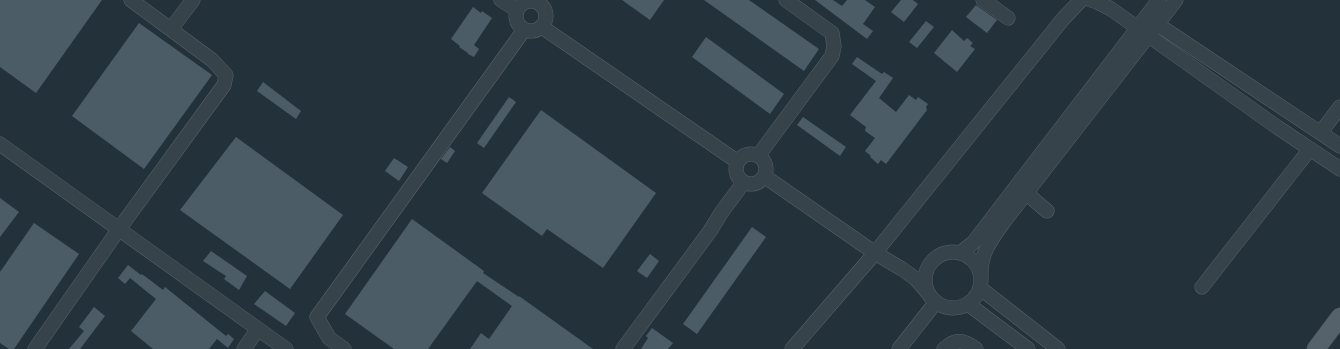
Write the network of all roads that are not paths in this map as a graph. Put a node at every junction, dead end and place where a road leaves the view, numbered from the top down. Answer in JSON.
{"nodes":[{"id":1,"x":131,"y":0,"type":"edge"},
{"id":2,"x":193,"y":0,"type":"edge"},
{"id":3,"x":501,"y":0,"type":"edge"},
{"id":4,"x":786,"y":0,"type":"edge"},
{"id":5,"x":983,"y":0,"type":"edge"},
{"id":6,"x":1081,"y":0,"type":"edge"},
{"id":7,"x":1091,"y":0,"type":"edge"},
{"id":8,"x":1159,"y":0,"type":"edge"},
{"id":9,"x":1176,"y":0,"type":"edge"},
{"id":10,"x":538,"y":1,"type":"edge"},
{"id":11,"x":517,"y":10,"type":"junction"},
{"id":12,"x":1008,"y":18,"type":"dead end"},
{"id":13,"x":1152,"y":20,"type":"junction"},
{"id":14,"x":542,"y":27,"type":"junction"},
{"id":15,"x":171,"y":29,"type":"junction"},
{"id":16,"x":524,"y":30,"type":"junction"},
{"id":17,"x":1142,"y":33,"type":"junction"},
{"id":18,"x":1340,"y":108,"type":"edge"},
{"id":19,"x":1321,"y":132,"type":"junction"},
{"id":20,"x":0,"y":144,"type":"edge"},
{"id":21,"x":1340,"y":146,"type":"edge"},
{"id":22,"x":1310,"y":149,"type":"junction"},
{"id":23,"x":758,"y":156,"type":"junction"},
{"id":24,"x":738,"y":162,"type":"junction"},
{"id":25,"x":1340,"y":169,"type":"edge"},
{"id":26,"x":764,"y":176,"type":"junction"},
{"id":27,"x":744,"y":182,"type":"junction"},
{"id":28,"x":1026,"y":193,"type":"junction"},
{"id":29,"x":1047,"y":211,"type":"dead end"},
{"id":30,"x":119,"y":229,"type":"junction"},
{"id":31,"x":875,"y":253,"type":"junction"},
{"id":32,"x":960,"y":253,"type":"junction"},
{"id":33,"x":936,"y":258,"type":"junction"},
{"id":34,"x":902,"y":269,"type":"junction"},
{"id":35,"x":981,"y":283,"type":"junction"},
{"id":36,"x":1202,"y":287,"type":"dead end"},
{"id":37,"x":932,"y":298,"type":"junction"},
{"id":38,"x":968,"y":304,"type":"junction"},
{"id":39,"x":1340,"y":316,"type":"edge"},
{"id":40,"x":258,"y":329,"type":"junction"},
{"id":41,"x":35,"y":349,"type":"edge"},
{"id":42,"x":244,"y":349,"type":"edge"},
{"id":43,"x":286,"y":349,"type":"edge"},
{"id":44,"x":344,"y":349,"type":"edge"},
{"id":45,"x":623,"y":349,"type":"edge"},
{"id":46,"x":792,"y":349,"type":"edge"},
{"id":47,"x":899,"y":349,"type":"edge"},
{"id":48,"x":944,"y":349,"type":"edge"},
{"id":49,"x":976,"y":349,"type":"edge"},
{"id":50,"x":1028,"y":349,"type":"edge"},
{"id":51,"x":1058,"y":349,"type":"edge"},
{"id":52,"x":1316,"y":349,"type":"edge"}],
"edges":[{"from":1,"to":15,"type":"street"},
{"from":2,"to":15,"type":"street"},
{"from":3,"to":11,"type":"street"},
{"from":4,"to":23,"type":"street"},
{"from":5,"to":12,"type":"street"},
{"from":6,"to":31,"type":"street"},
{"from":7,"to":17,"type":"street"},
{"from":8,"to":13,"type":"street"},
{"from":9,"to":13,"type":"street"},
{"from":10,"to":11,"type":"street"},
{"from":10,"to":14,"type":"street"},
{"from":11,"to":16,"type":"street"},
{"from":13,"to":17,"type":"street"},
{"from":13,"to":19,"type":"street"},
{"from":14,"to":16,"type":"street"},
{"from":14,"to":24,"type":"street"},
{"from":15,"to":30,"type":"street"},
{"from":16,"to":44,"type":"street"},
{"from":17,"to":22,"type":"street"},
{"from":17,"to":28,"type":"street"},
{"from":17,"to":32,"type":"street"},
{"from":18,"to":19,"type":"street"},
{"from":19,"to":21,"type":"street"},
{"from":20,"to":30,"type":"street"},
{"from":22,"to":25,"type":"street"},
{"from":22,"to":36,"type":"street"},
{"from":23,"to":24,"type":"street"},
{"from":23,"to":26,"type":"street"},
{"from":24,"to":27,"type":"street"},
{"from":26,"to":27,"type":"street"},
{"from":26,"to":31,"type":"street"},
{"from":27,"to":45,"type":"street"},
{"from":28,"to":29,"type":"street"},
{"from":28,"to":35,"type":"street"},
{"from":30,"to":40,"type":"street"},
{"from":30,"to":41,"type":"street"},
{"from":31,"to":34,"type":"street"},
{"from":31,"to":46,"type":"street"},
{"from":32,"to":33,"type":"street"},
{"from":32,"to":35,"type":"street"},
{"from":33,"to":34,"type":"street"},
{"from":33,"to":37,"type":"street"},
{"from":34,"to":37,"type":"street"},
{"from":35,"to":38,"type":"street"},
{"from":35,"to":51,"type":"street"},
{"from":37,"to":38,"type":"street"},
{"from":37,"to":47,"type":"street"},
{"from":38,"to":50,"type":"street"},
{"from":39,"to":52,"type":"main road"},
{"from":40,"to":42,"type":"street"},
{"from":40,"to":43,"type":"street"},
{"from":48,"to":49,"type":"street"}]}
